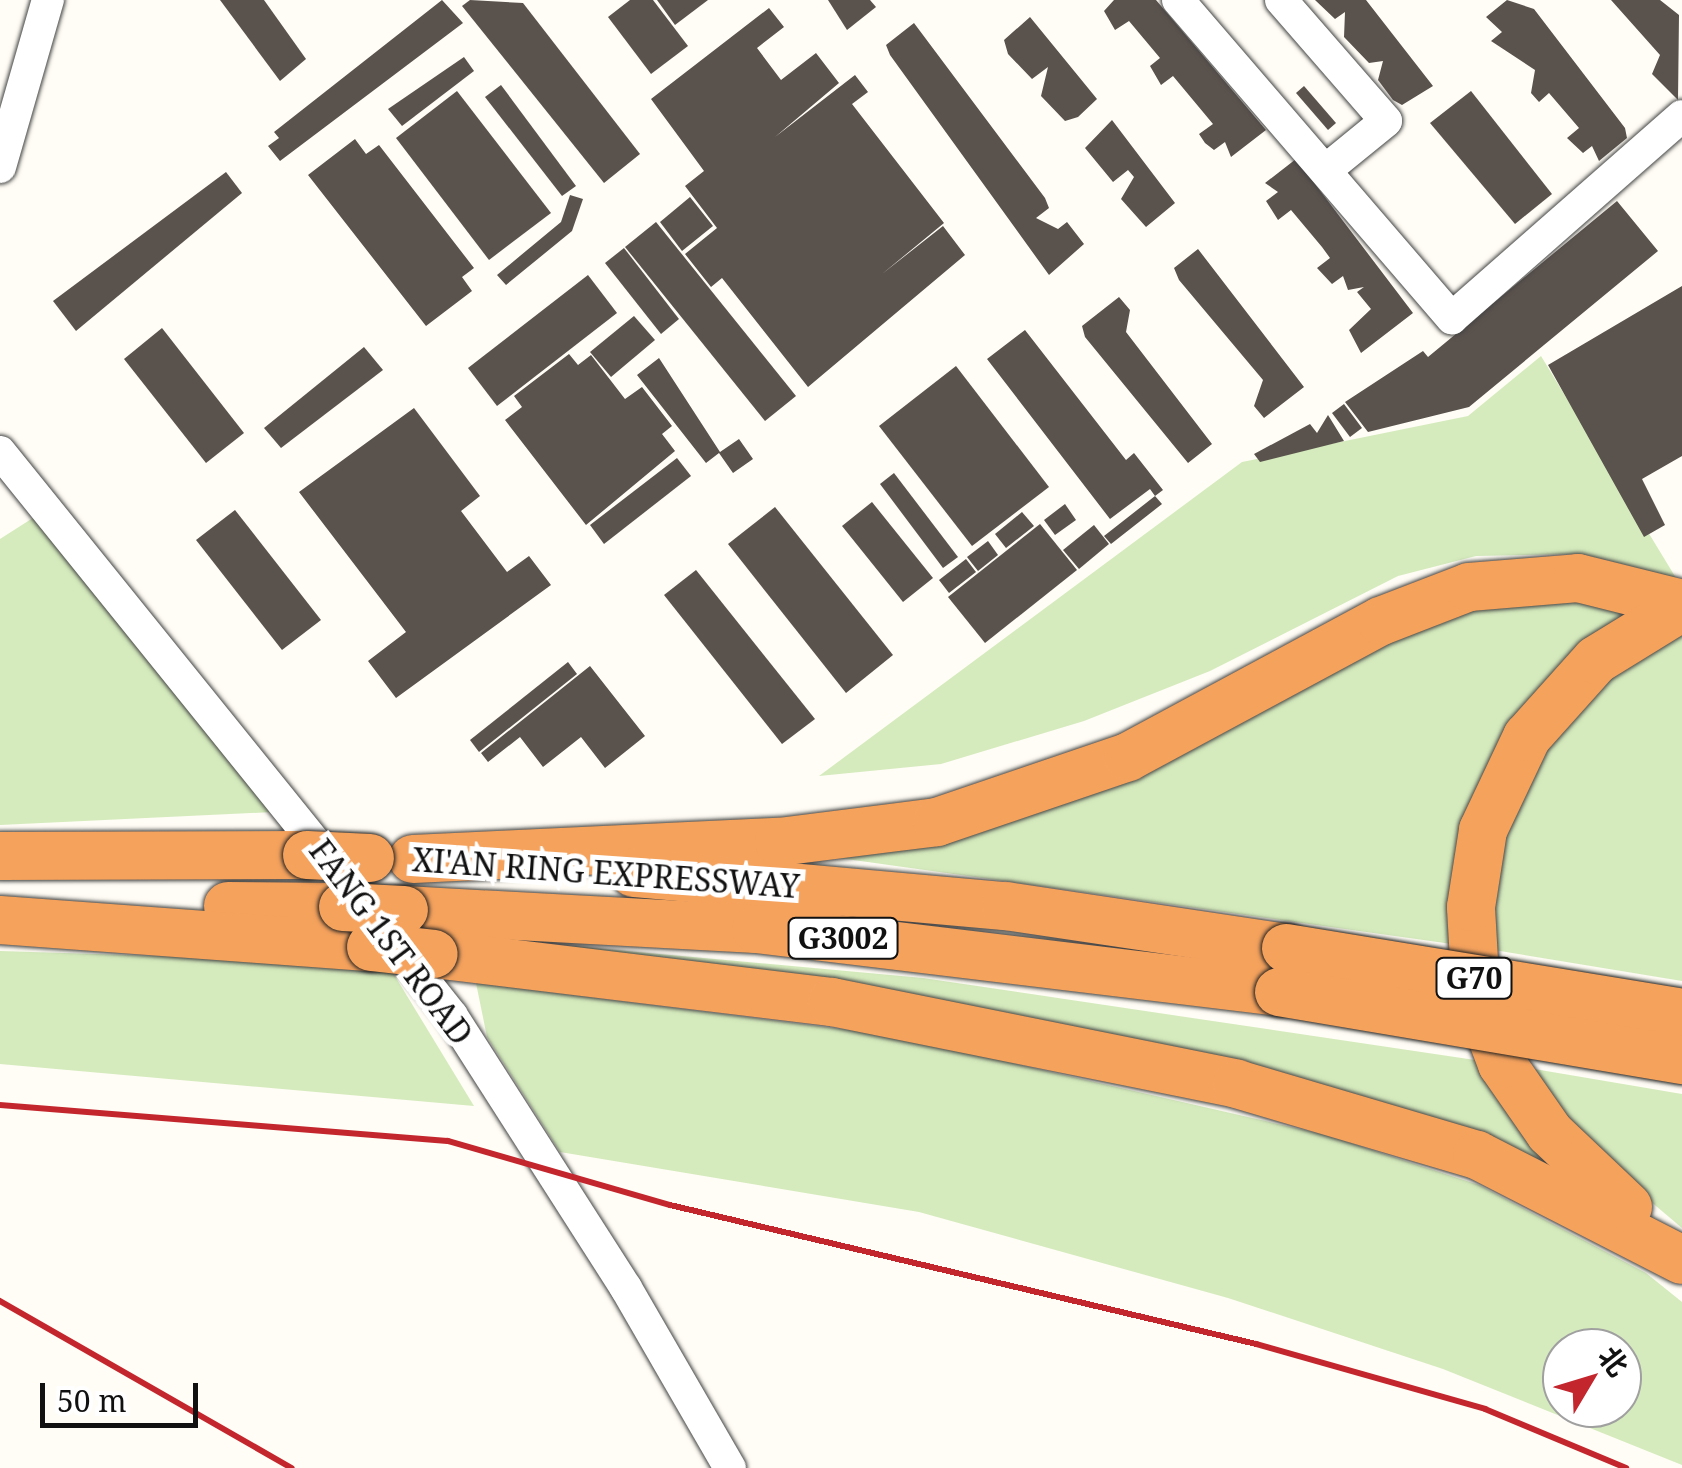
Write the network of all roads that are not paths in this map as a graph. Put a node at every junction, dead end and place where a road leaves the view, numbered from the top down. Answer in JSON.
{"nodes":[{"id":1,"x":48,"y":0,"type":"edge"},
{"id":2,"x":1178,"y":0,"type":"edge"},
{"id":3,"x":1281,"y":0,"type":"edge"},
{"id":4,"x":1682,"y":116,"type":"edge"},
{"id":5,"x":0,"y":167,"type":"edge"},
{"id":6,"x":1326,"y":170,"type":"junction"},
{"id":7,"x":7,"y":461,"type":"edge"},
{"id":8,"x":0,"y":503,"type":"edge"},
{"id":9,"x":1682,"y":605,"type":"edge"},
{"id":10,"x":0,"y":856,"type":"edge"},
{"id":11,"x":392,"y":858,"type":"junction"},
{"id":12,"x":0,"y":907,"type":"edge"},
{"id":13,"x":0,"y":920,"type":"edge"},
{"id":14,"x":1282,"y":970,"type":"junction"},
{"id":15,"x":1682,"y":1013,"type":"edge"},
{"id":16,"x":1682,"y":1060,"type":"edge"},
{"id":17,"x":1682,"y":1259,"type":"edge"},
{"id":18,"x":730,"y":1468,"type":"edge"}],
"edges":[{"from":1,"to":5,"type":"street"},
{"from":2,"to":6,"type":"street"},
{"from":3,"to":6,"type":"street"},
{"from":4,"to":6,"type":"street"},
{"from":7,"to":8,"type":"street"},
{"from":7,"to":18,"type":"street","name":"FANG 1ST ROAD"},
{"from":9,"to":11,"type":"highway"},
{"from":9,"to":17,"type":"highway","number":"G70"},
{"from":10,"to":11,"type":"highway","name":"XI'AN RING EXPRESSWAY","number":"G3002","bridge":true},
{"from":11,"to":14,"type":"highway","name":"XI'AN RING EXPRESSWAY","number":"G3002"},
{"from":12,"to":14,"type":"highway","name":"XI'AN RING EXPRESSWAY","number":"G3002","bridge":true},
{"from":13,"to":17,"type":"highway","bridge":true},
{"from":14,"to":15,"type":"highway","name":"XI'AN RING EXPRESSWAY","number":"G3002","bridge":true},
{"from":14,"to":16,"type":"highway","name":"XI'AN RING EXPRESSWAY","number":"G3002","bridge":true}]}
